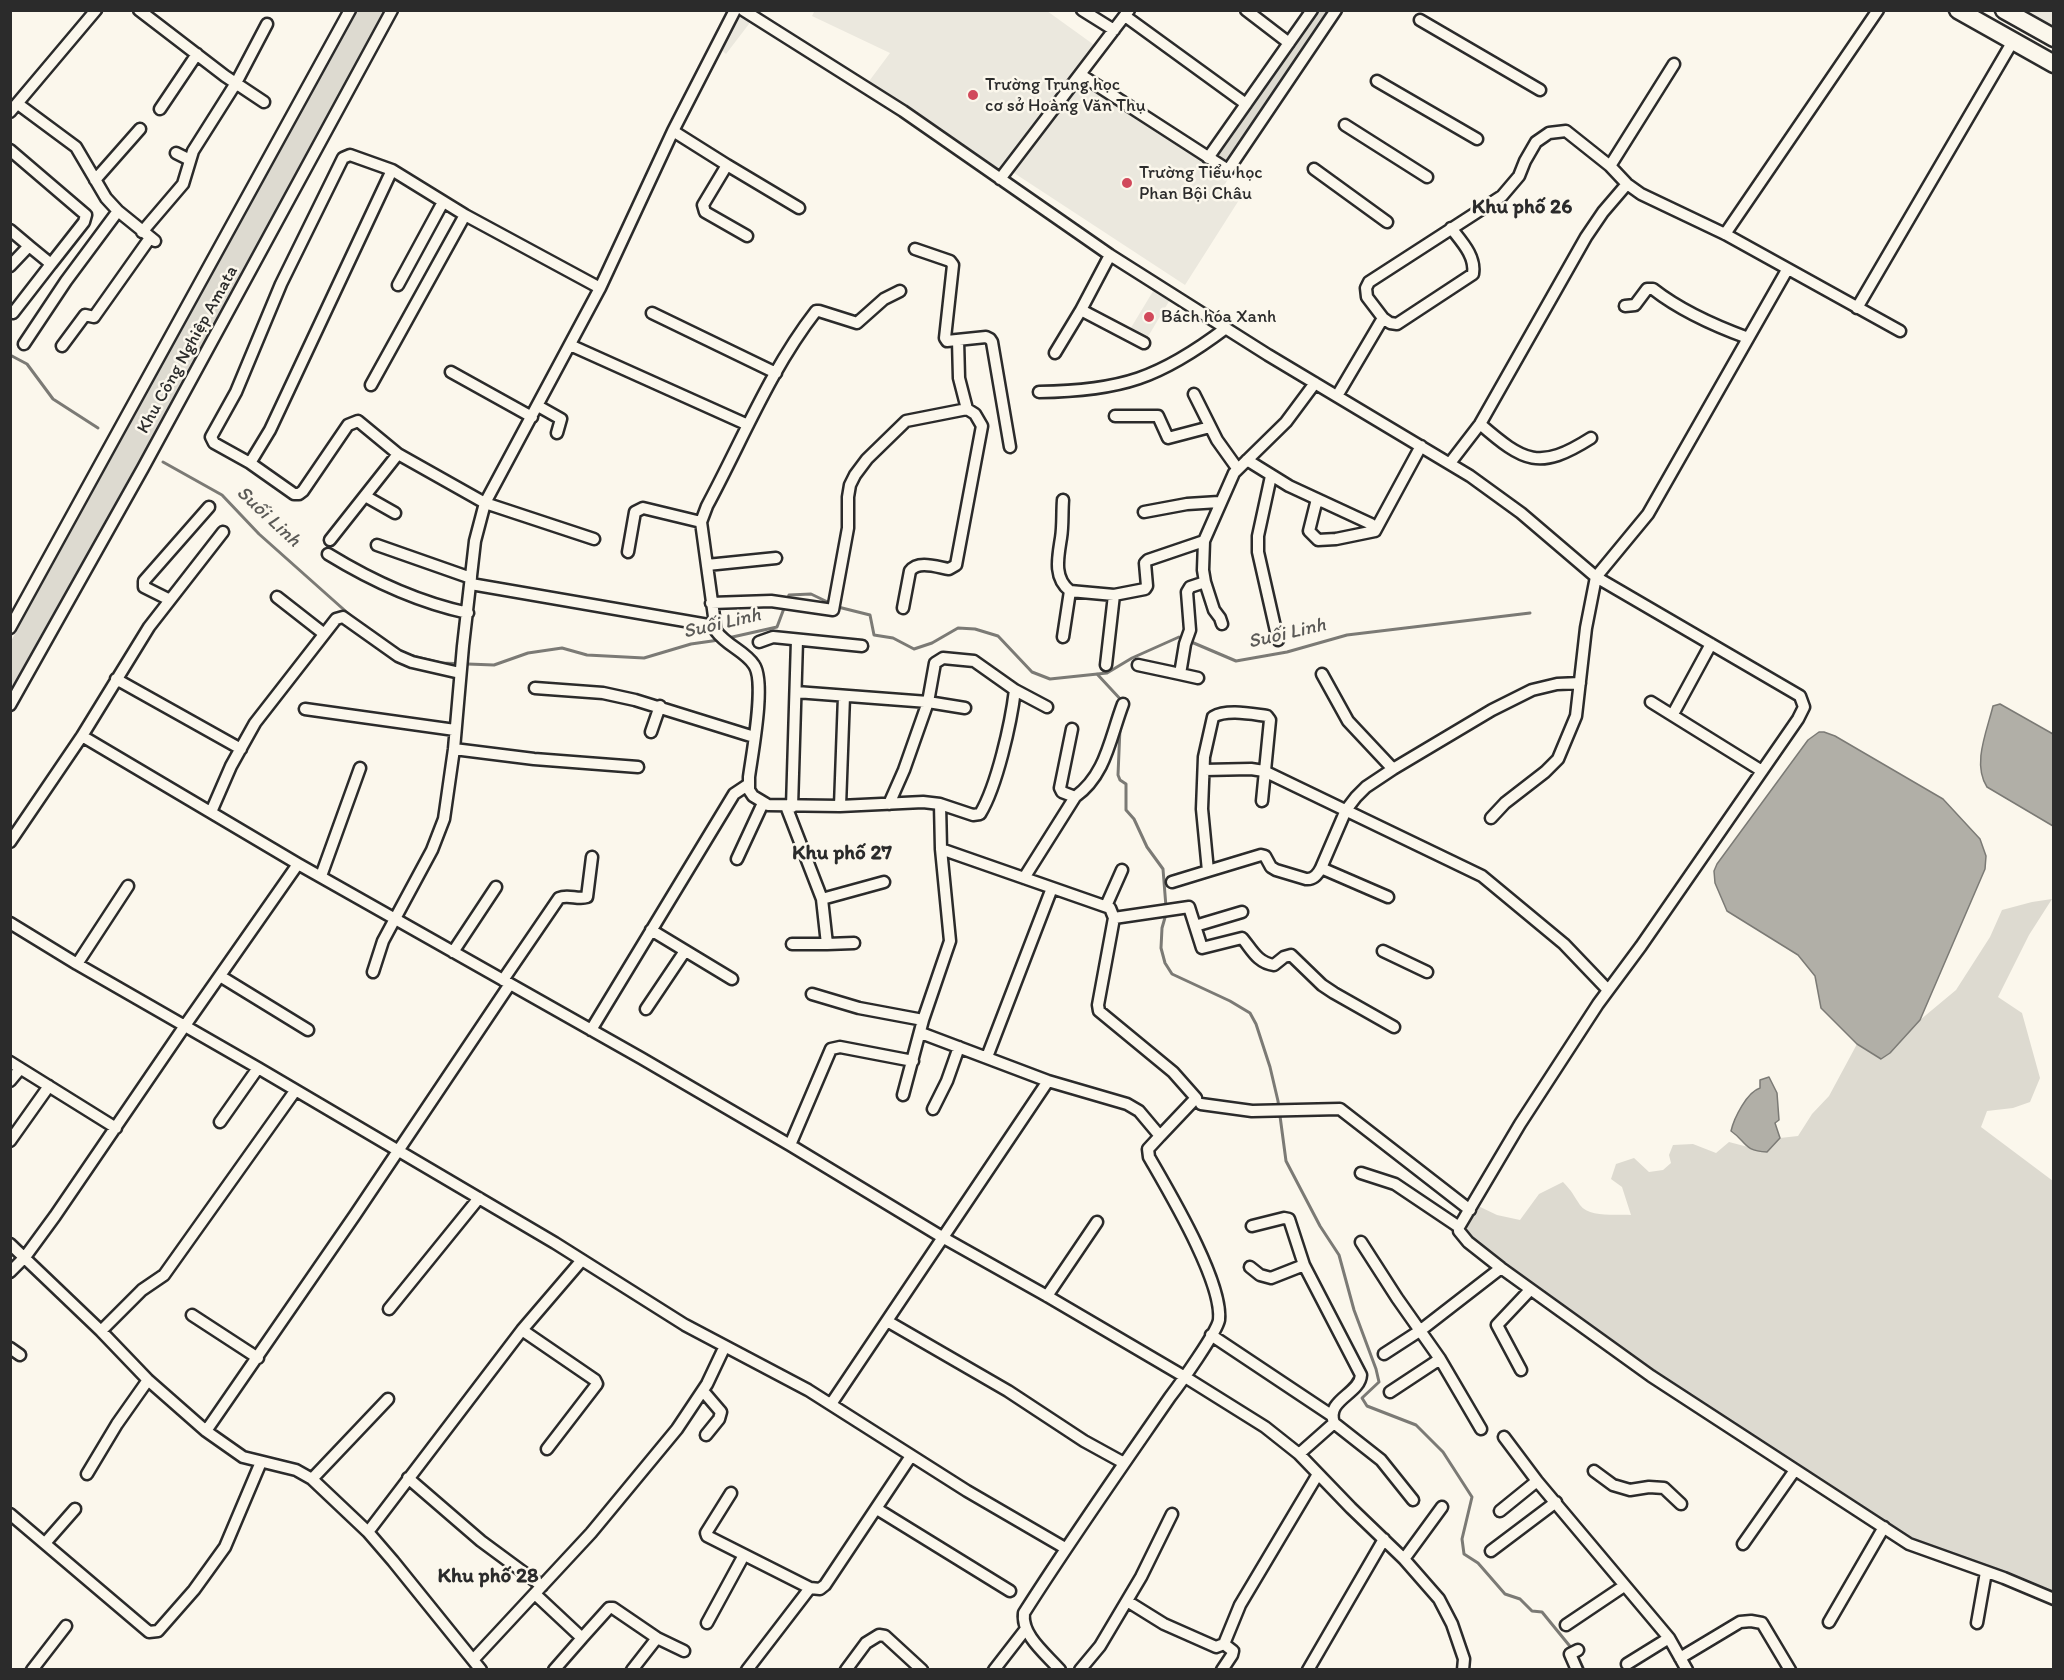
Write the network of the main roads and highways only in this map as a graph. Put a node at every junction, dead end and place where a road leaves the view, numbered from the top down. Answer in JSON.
{"nodes":[{"id":1,"x":1958,"y":10,"type":"edge"},
{"id":2,"x":2004,"y":10,"type":"edge"},
{"id":3,"x":2054,"y":38,"type":"edge"},
{"id":4,"x":2054,"y":64,"type":"edge"}],
"edges":[{"from":1,"to":4,"type":"highway"},
{"from":2,"to":3,"type":"highway"}]}
